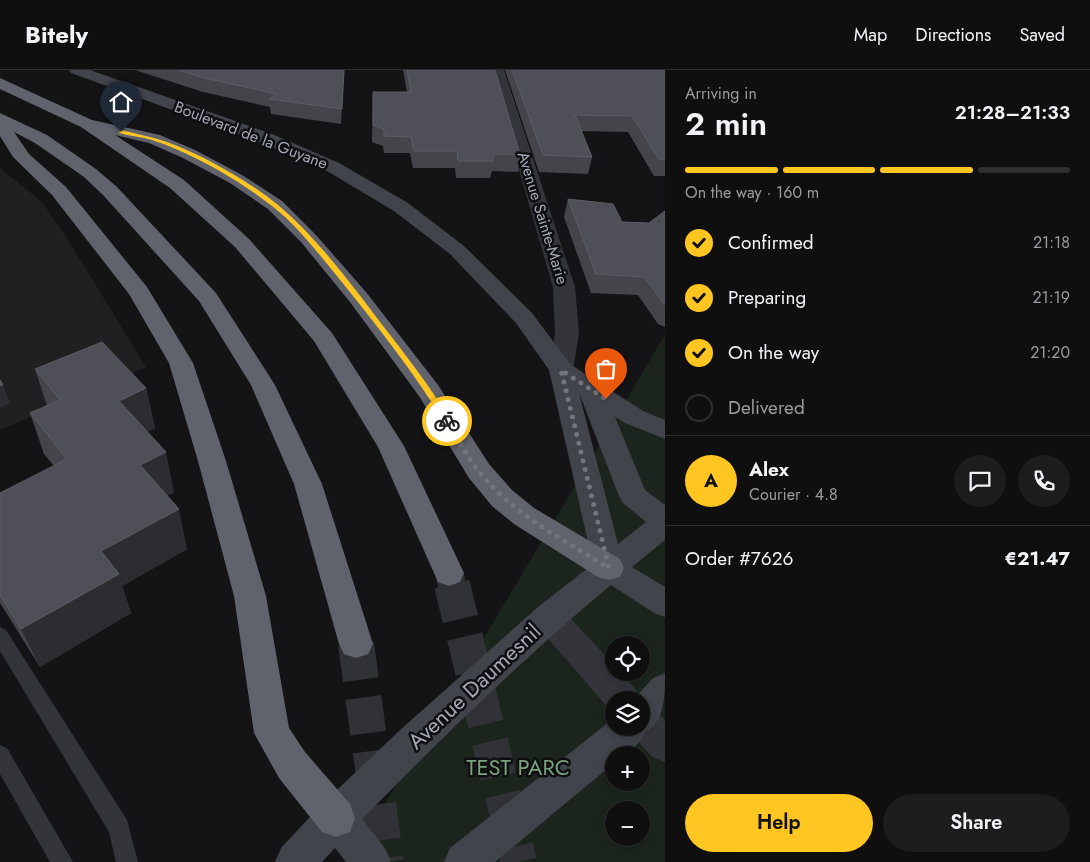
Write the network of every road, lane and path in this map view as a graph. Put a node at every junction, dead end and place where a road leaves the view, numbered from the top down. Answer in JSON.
{"nodes":[{"id":1,"x":76,"y":70,"type":"edge"},
{"id":2,"x":497,"y":70,"type":"edge"},
{"id":3,"x":0,"y":83,"type":"edge"},
{"id":4,"x":0,"y":118,"type":"edge"},
{"id":5,"x":87,"y":124,"type":"junction"},
{"id":6,"x":0,"y":126,"type":"edge"},
{"id":7,"x":561,"y":370,"type":"junction"},
{"id":8,"x":592,"y":391,"type":"junction"},
{"id":9,"x":665,"y":430,"type":"edge"},
{"id":10,"x":665,"y":522,"type":"edge"},
{"id":11,"x":609,"y":568,"type":"junction"},
{"id":12,"x":449,"y":573,"type":"tunnel mouth"},
{"id":13,"x":665,"y":604,"type":"edge"},
{"id":14,"x":549,"y":617,"type":"junction"},
{"id":15,"x":0,"y":635,"type":"edge"},
{"id":16,"x":356,"y":644,"type":"tunnel mouth"},
{"id":17,"x":665,"y":689,"type":"edge"},
{"id":18,"x":616,"y":691,"type":"edge"},
{"id":19,"x":650,"y":708,"type":"edge"},
{"id":20,"x":650,"y":729,"type":"edge"},
{"id":21,"x":619,"y":736,"type":"edge"},
{"id":22,"x":665,"y":745,"type":"edge"},
{"id":23,"x":0,"y":755,"type":"edge"},
{"id":24,"x":336,"y":818,"type":"junction"},
{"id":25,"x":62,"y":862,"type":"edge"},
{"id":26,"x":128,"y":862,"type":"edge"},
{"id":27,"x":295,"y":862,"type":"edge"},
{"id":28,"x":371,"y":862,"type":"edge"},
{"id":29,"x":464,"y":862,"type":"edge"}],
"edges":[{"from":1,"to":7,"type":"street","name":"Boulevard de la Guyane"},
{"from":2,"to":7,"type":"street","name":"Avenue Sainte-Marie"},
{"from":3,"to":5,"type":"highway"},
{"from":4,"to":16,"type":"highway"},
{"from":5,"to":11,"type":"highway"},
{"from":5,"to":12,"type":"highway"},
{"from":6,"to":24,"type":"highway"},
{"from":7,"to":8,"type":"street","name":"Boulevard de la Guyane"},
{"from":7,"to":11,"type":"street","name":"Boulevard de la Guyane"},
{"from":8,"to":9,"type":"street","name":"Boulevard de la Guyane"},
{"from":8,"to":10,"type":"street"},
{"from":10,"to":11,"type":"street","name":"Avenue Daumesnil"},
{"from":11,"to":13,"type":"street"},
{"from":11,"to":14,"type":"street","name":"Avenue Daumesnil"},
{"from":14,"to":18,"type":"street"},
{"from":14,"to":24,"type":"street","name":"Avenue Daumesnil"},
{"from":15,"to":26,"type":"lane"},
{"from":17,"to":19,"type":"street"},
{"from":20,"to":22,"type":"street"},
{"from":21,"to":29,"type":"street"},
{"from":23,"to":25,"type":"lane"},
{"from":24,"to":27,"type":"street","name":"Avenue Daumesnil"},
{"from":24,"to":28,"type":"street"}]}
